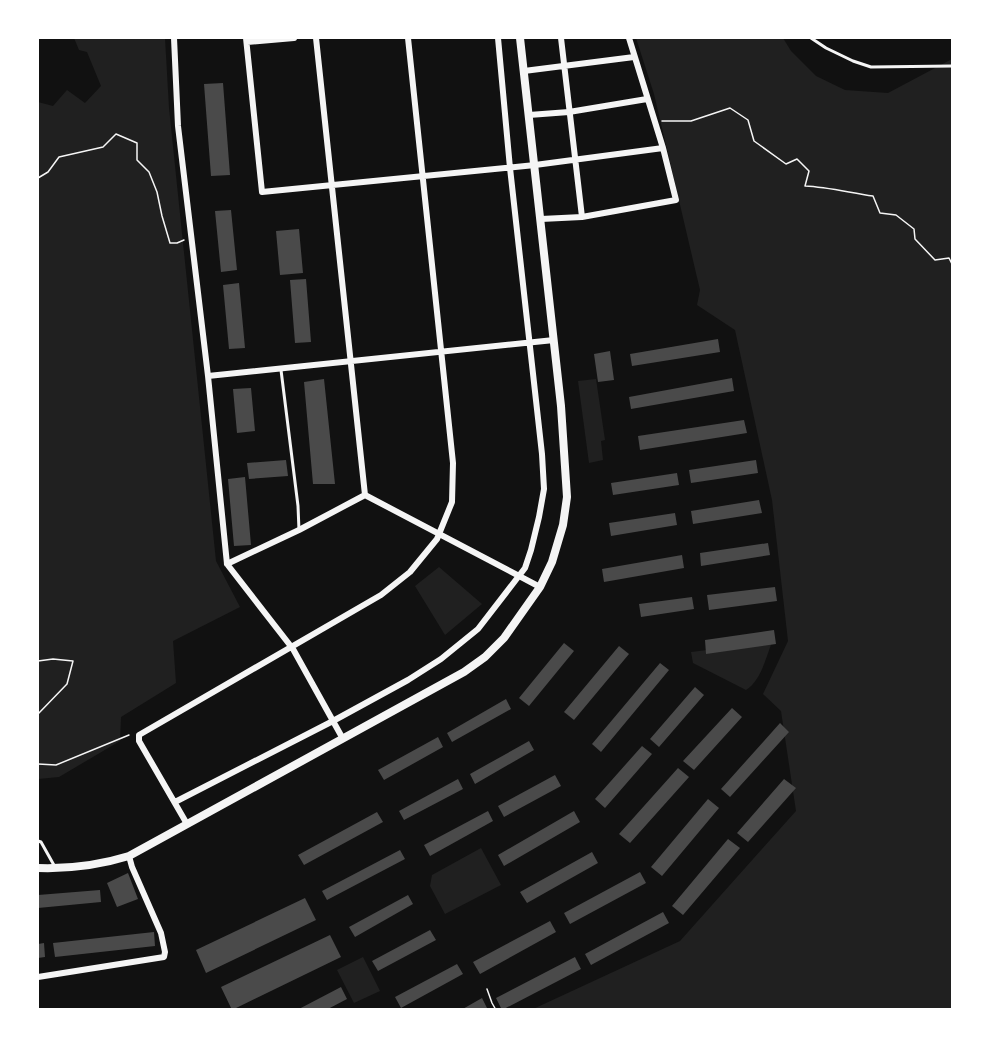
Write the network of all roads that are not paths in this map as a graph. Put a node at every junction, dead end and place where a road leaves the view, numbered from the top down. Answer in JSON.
{"nodes":[{"id":1,"x":174,"y":38,"type":"edge"},
{"id":2,"x":294,"y":38,"type":"edge"},
{"id":3,"x":316,"y":38,"type":"edge"},
{"id":4,"x":408,"y":38,"type":"edge"},
{"id":5,"x":498,"y":38,"type":"edge"},
{"id":6,"x":520,"y":38,"type":"edge"},
{"id":7,"x":561,"y":38,"type":"edge"},
{"id":8,"x":629,"y":38,"type":"edge"},
{"id":9,"x":811,"y":38,"type":"edge"},
{"id":10,"x":247,"y":40,"type":"edge"},
{"id":11,"x":634,"y":57,"type":"junction"},
{"id":12,"x":563,"y":66,"type":"junction"},
{"id":13,"x":952,"y":66,"type":"edge"},
{"id":14,"x":524,"y":71,"type":"junction"},
{"id":15,"x":647,"y":99,"type":"junction"},
{"id":16,"x":569,"y":112,"type":"junction"},
{"id":17,"x":529,"y":114,"type":"junction"},
{"id":18,"x":663,"y":148,"type":"junction"},
{"id":19,"x":574,"y":160,"type":"junction"},
{"id":20,"x":535,"y":165,"type":"junction"},
{"id":21,"x":510,"y":168,"type":"junction"},
{"id":22,"x":423,"y":176,"type":"junction"},
{"id":23,"x":332,"y":185,"type":"junction"},
{"id":24,"x":582,"y":217,"type":"junction"},
{"id":25,"x":541,"y":219,"type":"junction"},
{"id":26,"x":554,"y":340,"type":"junction"},
{"id":27,"x":530,"y":343,"type":"junction"},
{"id":28,"x":441,"y":352,"type":"junction"},
{"id":29,"x":351,"y":361,"type":"junction"},
{"id":30,"x":281,"y":368,"type":"junction"},
{"id":31,"x":208,"y":376,"type":"junction"},
{"id":32,"x":365,"y":495,"type":"junction"},
{"id":33,"x":299,"y":530,"type":"junction"},
{"id":34,"x":439,"y":533,"type":"junction"},
{"id":35,"x":227,"y":564,"type":"junction"},
{"id":36,"x":519,"y":575,"type":"junction"},
{"id":37,"x":540,"y":587,"type":"junction"},
{"id":38,"x":292,"y":647,"type":"junction"},
{"id":39,"x":333,"y":721,"type":"junction"},
{"id":40,"x":343,"y":739,"type":"junction"},
{"id":41,"x":175,"y":802,"type":"junction"},
{"id":42,"x":187,"y":824,"type":"junction"},
{"id":43,"x":38,"y":841,"type":"edge"},
{"id":44,"x":129,"y":855,"type":"junction"},
{"id":45,"x":38,"y":868,"type":"edge"},
{"id":46,"x":56,"y":869,"type":"junction"},
{"id":47,"x":38,"y":977,"type":"edge"}],
"edges":[{"from":1,"to":31,"type":"street"},
{"from":2,"to":10,"type":"street"},
{"from":3,"to":23,"type":"street"},
{"from":4,"to":22,"type":"street"},
{"from":5,"to":21,"type":"street"},
{"from":6,"to":14,"type":"street"},
{"from":7,"to":12,"type":"street"},
{"from":8,"to":11,"type":"street"},
{"from":9,"to":13,"type":"lane"},
{"from":10,"to":23,"type":"street"},
{"from":11,"to":12,"type":"street"},
{"from":11,"to":15,"type":"street"},
{"from":12,"to":14,"type":"street"},
{"from":12,"to":16,"type":"street"},
{"from":14,"to":17,"type":"street"},
{"from":15,"to":16,"type":"street"},
{"from":15,"to":18,"type":"street"},
{"from":16,"to":17,"type":"street"},
{"from":16,"to":19,"type":"street"},
{"from":17,"to":20,"type":"street"},
{"from":18,"to":19,"type":"street"},
{"from":18,"to":24,"type":"street"},
{"from":19,"to":20,"type":"street"},
{"from":19,"to":24,"type":"street"},
{"from":20,"to":21,"type":"street"},
{"from":20,"to":25,"type":"street"},
{"from":21,"to":22,"type":"street"},
{"from":21,"to":27,"type":"street"},
{"from":22,"to":23,"type":"street"},
{"from":22,"to":28,"type":"street"},
{"from":23,"to":29,"type":"street"},
{"from":24,"to":25,"type":"street"},
{"from":25,"to":26,"type":"street"},
{"from":26,"to":27,"type":"street"},
{"from":26,"to":37,"type":"street"},
{"from":27,"to":28,"type":"street"},
{"from":27,"to":36,"type":"street"},
{"from":28,"to":29,"type":"street"},
{"from":28,"to":34,"type":"street"},
{"from":29,"to":30,"type":"street"},
{"from":29,"to":32,"type":"street"},
{"from":30,"to":31,"type":"street"},
{"from":30,"to":33,"type":"lane"},
{"from":31,"to":35,"type":"street"},
{"from":32,"to":33,"type":"street"},
{"from":32,"to":34,"type":"street"},
{"from":33,"to":35,"type":"street"},
{"from":34,"to":36,"type":"street"},
{"from":34,"to":38,"type":"street"},
{"from":35,"to":38,"type":"street"},
{"from":36,"to":37,"type":"street"},
{"from":36,"to":39,"type":"street"},
{"from":37,"to":40,"type":"street"},
{"from":38,"to":39,"type":"street"},
{"from":38,"to":41,"type":"street"},
{"from":39,"to":40,"type":"street"},
{"from":39,"to":41,"type":"street"},
{"from":40,"to":42,"type":"street"},
{"from":41,"to":42,"type":"street"},
{"from":42,"to":44,"type":"street"},
{"from":43,"to":46,"type":"lane"},
{"from":44,"to":46,"type":"street"},
{"from":44,"to":47,"type":"street"},
{"from":45,"to":46,"type":"street"}]}
